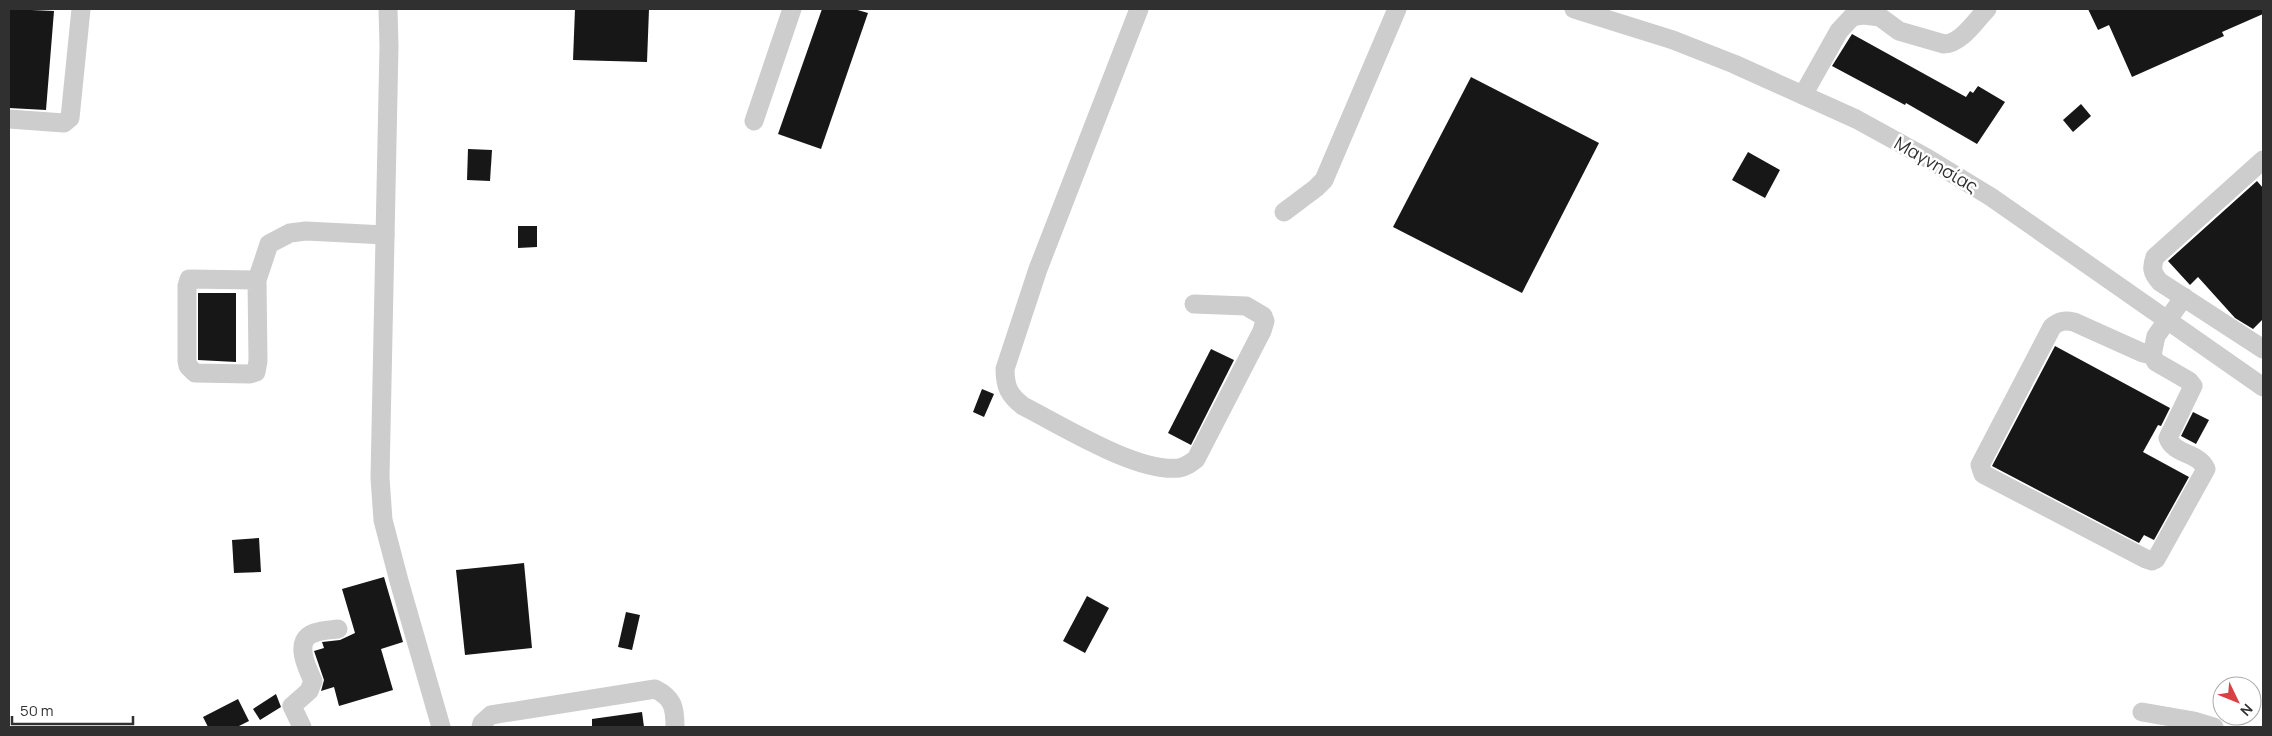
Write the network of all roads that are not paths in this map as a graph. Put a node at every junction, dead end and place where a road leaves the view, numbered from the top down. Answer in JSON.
{"nodes":[{"id":1,"x":81,"y":9,"type":"edge"},
{"id":2,"x":388,"y":9,"type":"edge"},
{"id":3,"x":792,"y":9,"type":"edge"},
{"id":4,"x":1140,"y":9,"type":"edge"},
{"id":5,"x":1397,"y":9,"type":"edge"},
{"id":6,"x":1574,"y":9,"type":"edge"},
{"id":7,"x":1987,"y":9,"type":"edge"},
{"id":8,"x":1803,"y":95,"type":"junction"},
{"id":9,"x":9,"y":119,"type":"edge"},
{"id":10,"x":754,"y":121,"type":"dead end"},
{"id":11,"x":2263,"y":160,"type":"edge"},
{"id":12,"x":1284,"y":212,"type":"dead end"},
{"id":13,"x":385,"y":235,"type":"junction"},
{"id":14,"x":257,"y":280,"type":"junction"},
{"id":15,"x":2184,"y":297,"type":"junction"},
{"id":16,"x":1194,"y":304,"type":"dead end"},
{"id":17,"x":2166,"y":320,"type":"junction"},
{"id":18,"x":2263,"y":349,"type":"edge"},
{"id":19,"x":2152,"y":355,"type":"junction"},
{"id":20,"x":2263,"y":387,"type":"edge"},
{"id":21,"x":338,"y":629,"type":"dead end"},
{"id":22,"x":2142,"y":712,"type":"dead end"},
{"id":23,"x":438,"y":725,"type":"edge"},
{"id":24,"x":302,"y":727,"type":"edge"},
{"id":25,"x":481,"y":727,"type":"edge"},
{"id":26,"x":675,"y":727,"type":"edge"},
{"id":27,"x":2214,"y":727,"type":"edge"}],
"edges":[{"from":1,"to":9,"type":"street"},
{"from":2,"to":13,"type":"street"},
{"from":3,"to":10,"type":"street"},
{"from":4,"to":16,"type":"street"},
{"from":5,"to":12,"type":"street"},
{"from":6,"to":8,"type":"street","name":"Μαγνησίας"},
{"from":7,"to":8,"type":"street"},
{"from":8,"to":17,"type":"street","name":"Μαγνησίας"},
{"from":11,"to":15,"type":"street"},
{"from":13,"to":14,"type":"street"},
{"from":13,"to":23,"type":"street"},
{"from":14,"to":14,"type":"street"},
{"from":15,"to":17,"type":"street"},
{"from":15,"to":18,"type":"street"},
{"from":17,"to":19,"type":"street"},
{"from":17,"to":20,"type":"street","name":"Μαγνησίας"},
{"from":19,"to":19,"type":"street"},
{"from":21,"to":24,"type":"street"},
{"from":22,"to":27,"type":"street"},
{"from":25,"to":26,"type":"street"}]}
